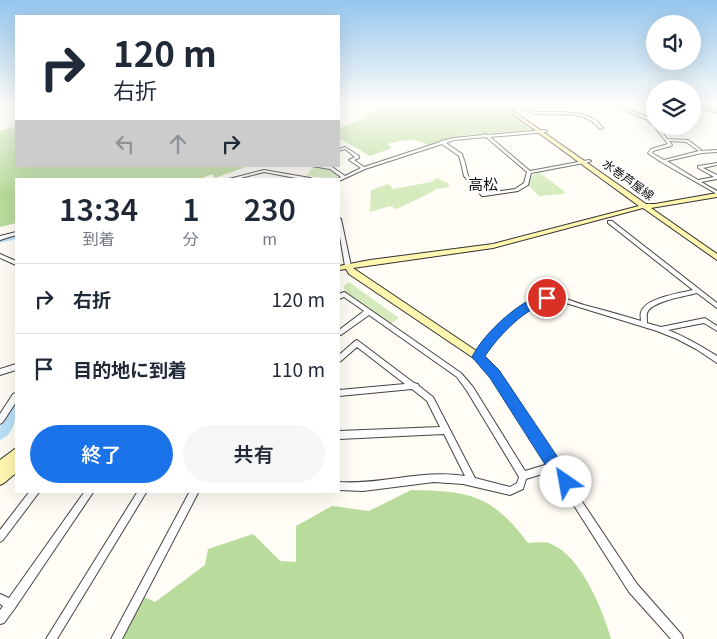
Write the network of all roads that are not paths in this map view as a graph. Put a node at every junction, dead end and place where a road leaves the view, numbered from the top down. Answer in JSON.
{"nodes":[{"id":1,"x":502,"y":134,"type":"edge"},
{"id":2,"x":547,"y":134,"type":"edge"},
{"id":3,"x":485,"y":135,"type":"junction"},
{"id":4,"x":662,"y":135,"type":"edge"},
{"id":5,"x":666,"y":140,"type":"junction"},
{"id":6,"x":442,"y":142,"type":"junction"},
{"id":7,"x":340,"y":150,"type":"edge"},
{"id":8,"x":698,"y":150,"type":"junction"},
{"id":9,"x":717,"y":151,"type":"edge"},
{"id":10,"x":662,"y":160,"type":"junction"},
{"id":11,"x":586,"y":161,"type":"junction"},
{"id":12,"x":717,"y":164,"type":"edge"},
{"id":13,"x":269,"y":167,"type":"edge"},
{"id":14,"x":322,"y":167,"type":"edge"},
{"id":15,"x":364,"y":168,"type":"junction"},
{"id":16,"x":264,"y":171,"type":"junction"},
{"id":17,"x":529,"y":172,"type":"junction"},
{"id":18,"x":250,"y":174,"type":"junction"},
{"id":19,"x":344,"y":177,"type":"junction"},
{"id":20,"x":235,"y":178,"type":"edge"},
{"id":21,"x":252,"y":178,"type":"edge"},
{"id":22,"x":304,"y":178,"type":"edge"},
{"id":23,"x":717,"y":178,"type":"edge"},
{"id":24,"x":340,"y":179,"type":"edge"},
{"id":25,"x":698,"y":182,"type":"junction"},
{"id":26,"x":717,"y":194,"type":"edge"},
{"id":27,"x":650,"y":207,"type":"junction"},
{"id":28,"x":610,"y":222,"type":"junction"},
{"id":29,"x":340,"y":224,"type":"edge"},
{"id":30,"x":15,"y":234,"type":"edge"},
{"id":31,"x":0,"y":238,"type":"edge"},
{"id":32,"x":717,"y":251,"type":"edge"},
{"id":33,"x":0,"y":256,"type":"edge"},
{"id":34,"x":717,"y":258,"type":"edge"},
{"id":35,"x":15,"y":263,"type":"edge"},
{"id":36,"x":340,"y":268,"type":"edge"},
{"id":37,"x":349,"y":268,"type":"junction"},
{"id":38,"x":340,"y":273,"type":"edge"},
{"id":39,"x":698,"y":291,"type":"junction"},
{"id":40,"x":340,"y":296,"type":"edge"},
{"id":41,"x":717,"y":306,"type":"edge"},
{"id":42,"x":368,"y":312,"type":"junction"},
{"id":43,"x":644,"y":324,"type":"junction"},
{"id":44,"x":663,"y":329,"type":"junction"},
{"id":45,"x":717,"y":329,"type":"edge"},
{"id":46,"x":340,"y":332,"type":"edge"},
{"id":47,"x":340,"y":357,"type":"edge"},
{"id":48,"x":478,"y":357,"type":"junction"},
{"id":49,"x":717,"y":360,"type":"edge"},
{"id":50,"x":15,"y":367,"type":"edge"},
{"id":51,"x":0,"y":372,"type":"edge"},
{"id":52,"x":414,"y":386,"type":"junction"},
{"id":53,"x":340,"y":394,"type":"edge"},
{"id":54,"x":15,"y":398,"type":"edge"},
{"id":55,"x":0,"y":420,"type":"edge"},
{"id":56,"x":446,"y":430,"type":"junction"},
{"id":57,"x":340,"y":435,"type":"edge"},
{"id":58,"x":15,"y":455,"type":"edge"},
{"id":59,"x":15,"y":466,"type":"edge"},
{"id":60,"x":555,"y":466,"type":"junction"},
{"id":61,"x":0,"y":467,"type":"edge"},
{"id":62,"x":523,"y":476,"type":"junction"},
{"id":63,"x":0,"y":479,"type":"edge"},
{"id":64,"x":472,"y":482,"type":"junction"},
{"id":65,"x":340,"y":486,"type":"edge"},
{"id":66,"x":34,"y":493,"type":"edge"},
{"id":67,"x":89,"y":493,"type":"edge"},
{"id":68,"x":142,"y":493,"type":"edge"},
{"id":69,"x":194,"y":493,"type":"edge"},
{"id":70,"x":0,"y":537,"type":"edge"},
{"id":71,"x":0,"y":600,"type":"edge"},
{"id":72,"x":11,"y":604,"type":"junction"},
{"id":73,"x":0,"y":619,"type":"edge"},
{"id":74,"x":51,"y":639,"type":"edge"},
{"id":75,"x":116,"y":639,"type":"edge"},
{"id":76,"x":678,"y":639,"type":"edge"}],
"edges":[{"from":1,"to":3,"type":"street"},
{"from":2,"to":11,"type":"street","name":"水巻芦屋線"},
{"from":3,"to":6,"type":"street"},
{"from":3,"to":17,"type":"street"},
{"from":4,"to":5,"type":"street"},
{"from":5,"to":8,"type":"street"},
{"from":5,"to":10,"type":"street"},
{"from":6,"to":15,"type":"street"},
{"from":6,"to":17,"type":"street"},
{"from":7,"to":15,"type":"street"},
{"from":8,"to":9,"type":"street"},
{"from":8,"to":10,"type":"street"},
{"from":10,"to":25,"type":"street"},
{"from":11,"to":17,"type":"street"},
{"from":11,"to":27,"type":"street","name":"水巻芦屋線"},
{"from":11,"to":27,"type":"street","name":"水巻芦屋線"},
{"from":12,"to":23,"type":"street"},
{"from":13,"to":16,"type":"street"},
{"from":14,"to":19,"type":"street"},
{"from":15,"to":19,"type":"street"},
{"from":16,"to":18,"type":"street"},
{"from":16,"to":22,"type":"street"},
{"from":18,"to":20,"type":"street"},
{"from":18,"to":21,"type":"street"},
{"from":19,"to":24,"type":"street"},
{"from":23,"to":25,"type":"street"},
{"from":25,"to":26,"type":"street"},
{"from":26,"to":27,"type":"street"},
{"from":27,"to":28,"type":"street"},
{"from":27,"to":32,"type":"street","name":"水巻芦屋線"},
{"from":27,"to":34,"type":"street","name":"水巻芦屋線"},
{"from":27,"to":37,"type":"street"},
{"from":28,"to":37,"type":"street"},
{"from":28,"to":39,"type":"street"},
{"from":29,"to":37,"type":"street"},
{"from":30,"to":31,"type":"street"},
{"from":33,"to":35,"type":"street"},
{"from":36,"to":37,"type":"street"},
{"from":37,"to":38,"type":"street"},
{"from":37,"to":48,"type":"street"},
{"from":39,"to":41,"type":"street"},
{"from":39,"to":43,"type":"street"},
{"from":40,"to":42,"type":"street"},
{"from":42,"to":46,"type":"street"},
{"from":42,"to":62,"type":"street"},
{"from":43,"to":44,"type":"street"},
{"from":43,"to":48,"type":"street"},
{"from":44,"to":45,"type":"street"},
{"from":44,"to":49,"type":"street"},
{"from":47,"to":52,"type":"street"},
{"from":48,"to":60,"type":"street"},
{"from":50,"to":51,"type":"street"},
{"from":52,"to":53,"type":"street"},
{"from":52,"to":56,"type":"street"},
{"from":54,"to":55,"type":"street"},
{"from":56,"to":57,"type":"street"},
{"from":56,"to":64,"type":"street"},
{"from":58,"to":61,"type":"street"},
{"from":59,"to":63,"type":"street"},
{"from":60,"to":62,"type":"street"},
{"from":60,"to":76,"type":"street"},
{"from":62,"to":64,"type":"street"},
{"from":64,"to":65,"type":"street"},
{"from":66,"to":70,"type":"street"},
{"from":67,"to":72,"type":"street"},
{"from":68,"to":74,"type":"street"},
{"from":69,"to":75,"type":"street"},
{"from":71,"to":72,"type":"street"},
{"from":72,"to":73,"type":"street"}]}
